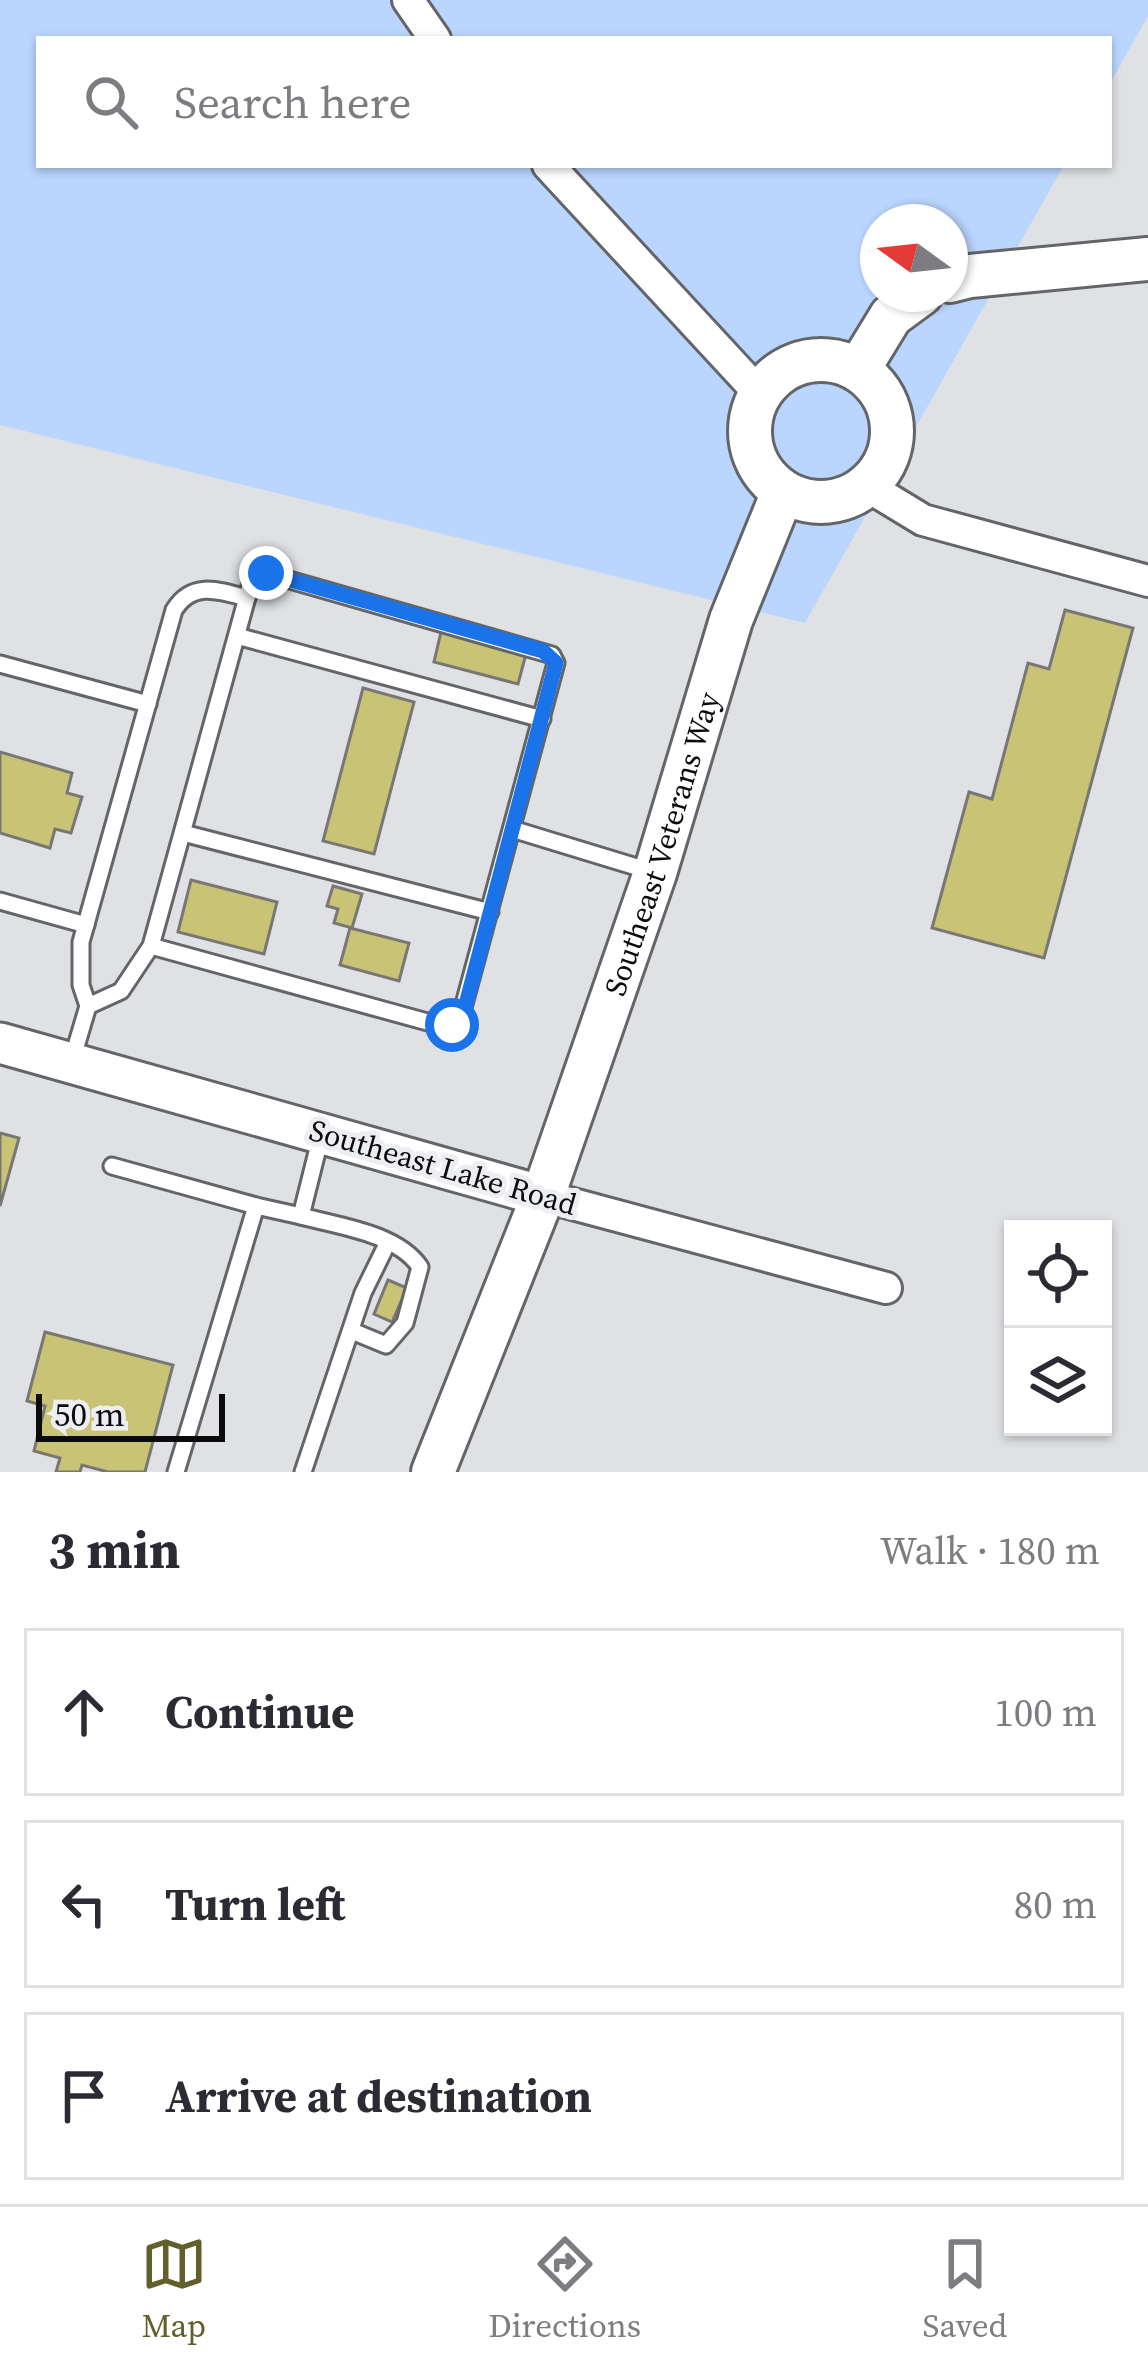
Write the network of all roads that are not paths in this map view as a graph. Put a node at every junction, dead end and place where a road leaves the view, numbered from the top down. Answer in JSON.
{"nodes":[{"id":1,"x":408,"y":0,"type":"edge"},
{"id":2,"x":433,"y":36,"type":"edge"},
{"id":3,"x":551,"y":168,"type":"edge"},
{"id":4,"x":1148,"y":259,"type":"edge"},
{"id":5,"x":968,"y":276,"type":"edge"},
{"id":6,"x":896,"y":312,"type":"edge"},
{"id":7,"x":858,"y":370,"type":"junction"},
{"id":8,"x":759,"y":393,"type":"junction"},
{"id":9,"x":867,"y":486,"type":"junction"},
{"id":10,"x":783,"y":492,"type":"junction"},
{"id":11,"x":1148,"y":580,"type":"edge"},
{"id":12,"x":247,"y":598,"type":"junction"},
{"id":13,"x":237,"y":636,"type":"junction"},
{"id":14,"x":0,"y":664,"type":"edge"},
{"id":15,"x":148,"y":704,"type":"junction"},
{"id":16,"x":542,"y":719,"type":"junction"},
{"id":17,"x":512,"y":830,"type":"junction"},
{"id":18,"x":183,"y":833,"type":"junction"},
{"id":19,"x":656,"y":873,"type":"junction"},
{"id":20,"x":0,"y":901,"type":"edge"},
{"id":21,"x":490,"y":912,"type":"junction"},
{"id":22,"x":86,"y":925,"type":"junction"},
{"id":23,"x":151,"y":946,"type":"junction"},
{"id":24,"x":88,"y":1006,"type":"junction"},
{"id":25,"x":0,"y":1042,"type":"edge"},
{"id":26,"x":71,"y":1063,"type":"junction"},
{"id":27,"x":321,"y":1133,"type":"junction"},
{"id":28,"x":112,"y":1166,"type":"dead end"},
{"id":29,"x":543,"y":1196,"type":"junction"},
{"id":30,"x":256,"y":1206,"type":"junction"},
{"id":31,"x":301,"y":1216,"type":"junction"},
{"id":32,"x":388,"y":1242,"type":"junction"},
{"id":33,"x":886,"y":1288,"type":"dead end"},
{"id":34,"x":352,"y":1331,"type":"junction"},
{"id":35,"x":176,"y":1472,"type":"edge"},
{"id":36,"x":303,"y":1472,"type":"edge"},
{"id":37,"x":433,"y":1472,"type":"edge"}],
"edges":[{"from":1,"to":2,"type":"street"},
{"from":3,"to":8,"type":"street"},
{"from":4,"to":5,"type":"main road"},
{"from":6,"to":7,"type":"main road"},
{"from":7,"to":8,"type":"main road"},
{"from":7,"to":9,"type":"main road"},
{"from":8,"to":10,"type":"main road"},
{"from":9,"to":10,"type":"main road"},
{"from":9,"to":11,"type":"street"},
{"from":10,"to":19,"type":"main road","name":"Southeast Veterans Way"},
{"from":12,"to":13,"type":"lane"},
{"from":12,"to":15,"type":"lane"},
{"from":12,"to":16,"type":"lane"},
{"from":13,"to":16,"type":"lane"},
{"from":13,"to":18,"type":"lane"},
{"from":14,"to":15,"type":"lane"},
{"from":15,"to":22,"type":"lane"},
{"from":16,"to":17,"type":"lane"},
{"from":17,"to":19,"type":"lane"},
{"from":17,"to":21,"type":"lane"},
{"from":18,"to":21,"type":"lane"},
{"from":18,"to":23,"type":"lane"},
{"from":19,"to":29,"type":"main road","name":"Southeast Veterans Way"},
{"from":20,"to":22,"type":"lane"},
{"from":21,"to":23,"type":"lane"},
{"from":22,"to":24,"type":"lane"},
{"from":23,"to":24,"type":"lane"},
{"from":24,"to":26,"type":"lane"},
{"from":25,"to":26,"type":"street","name":"Southeast Lake Road"},
{"from":26,"to":27,"type":"street","name":"Southeast Lake Road"},
{"from":27,"to":29,"type":"street","name":"Southeast Lake Road"},
{"from":27,"to":31,"type":"lane"},
{"from":28,"to":30,"type":"lane"},
{"from":29,"to":33,"type":"street","name":"Southeast Lake Road"},
{"from":29,"to":37,"type":"main road","name":"Southeast Veterans Way"},
{"from":30,"to":31,"type":"lane"},
{"from":30,"to":35,"type":"lane"},
{"from":31,"to":32,"type":"lane"},
{"from":32,"to":34,"type":"lane"},
{"from":32,"to":34,"type":"lane"},
{"from":34,"to":36,"type":"lane"}]}
